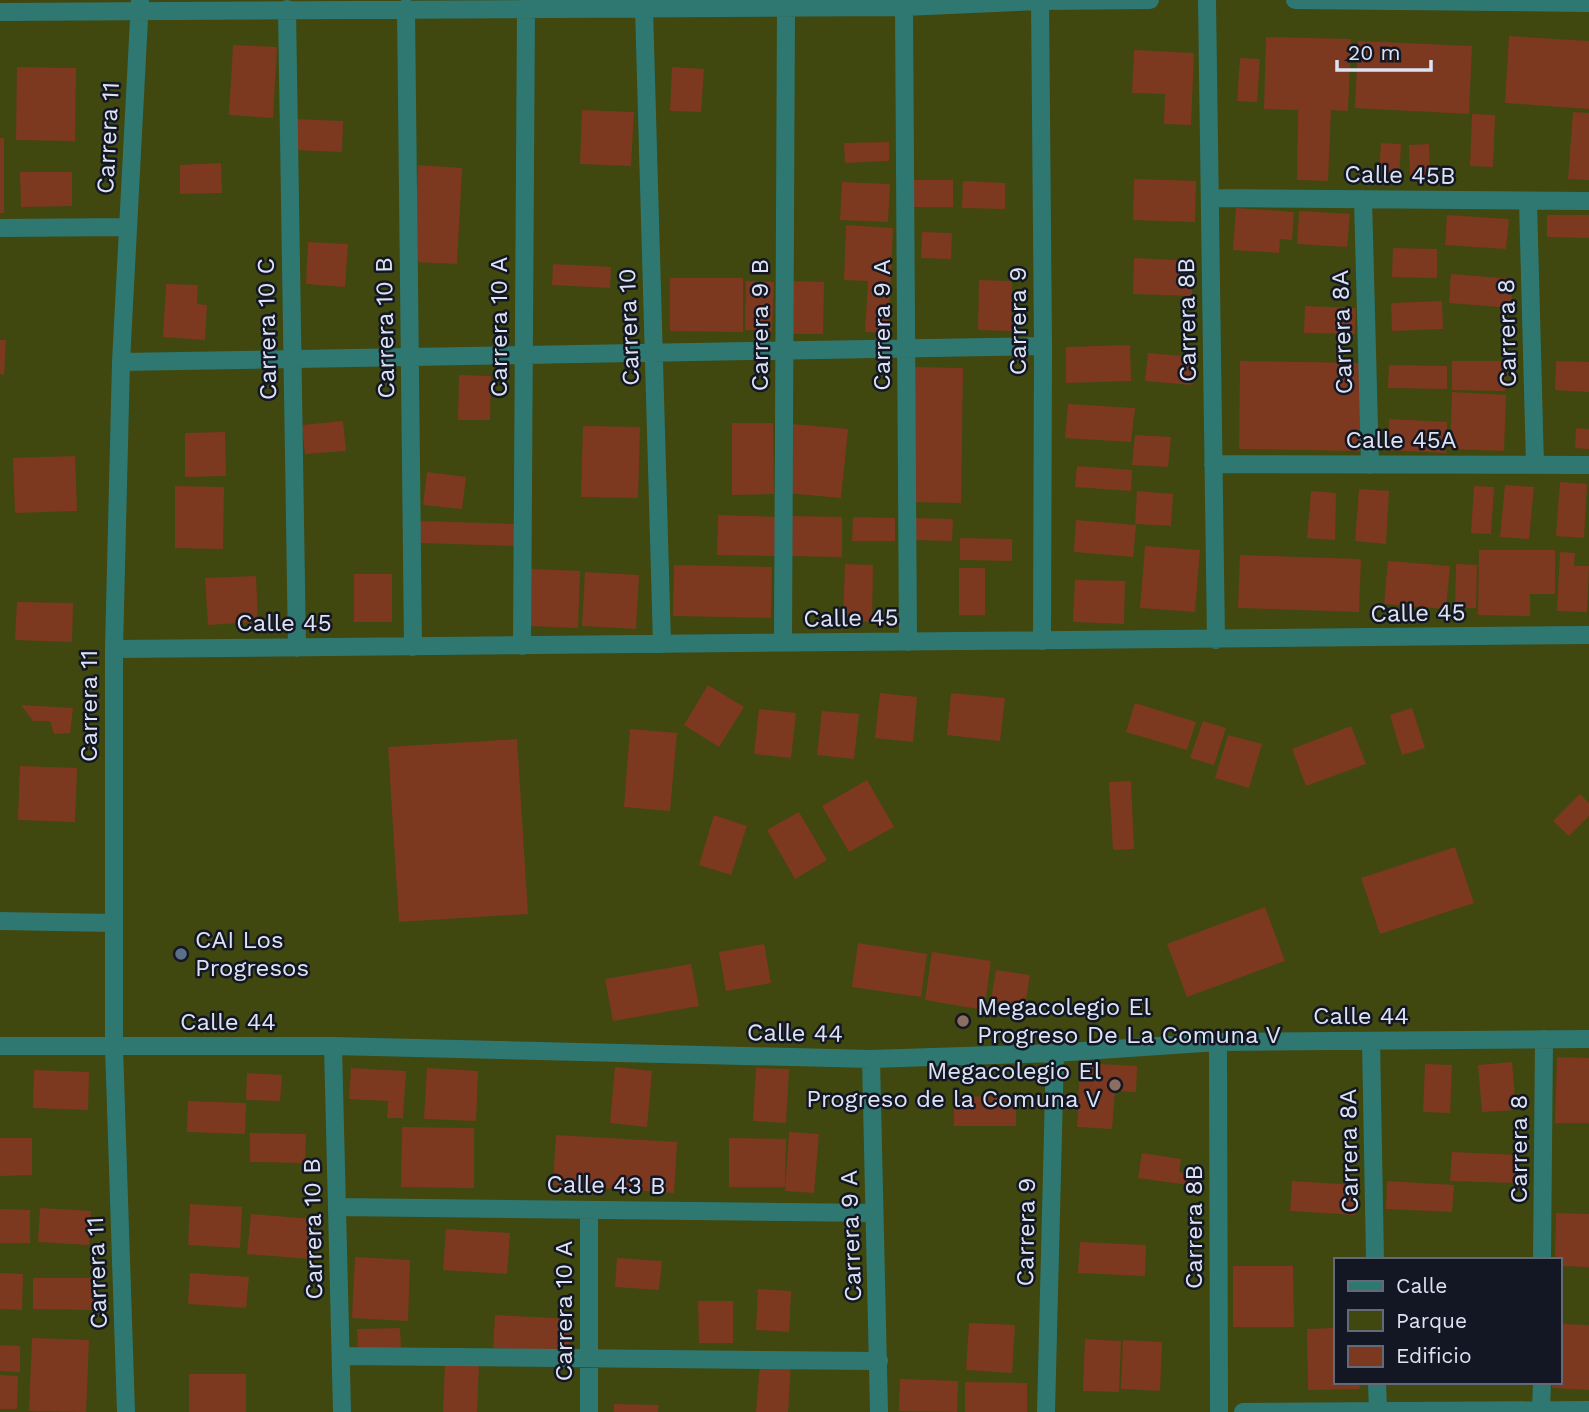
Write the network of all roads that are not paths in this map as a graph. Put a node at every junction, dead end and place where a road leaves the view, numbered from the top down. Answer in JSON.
{"nodes":[{"id":1,"x":1150,"y":0,"type":"edge"},
{"id":2,"x":1207,"y":0,"type":"edge"},
{"id":3,"x":1295,"y":0,"type":"edge"},
{"id":4,"x":1040,"y":1,"type":"edge"},
{"id":5,"x":1449,"y":1,"type":"edge"},
{"id":6,"x":1589,"y":3,"type":"edge"},
{"id":7,"x":380,"y":4,"type":"edge"},
{"id":8,"x":594,"y":4,"type":"edge"},
{"id":9,"x":823,"y":4,"type":"edge"},
{"id":10,"x":140,"y":5,"type":"edge"},
{"id":11,"x":786,"y":7,"type":"junction"},
{"id":12,"x":904,"y":7,"type":"junction"},
{"id":13,"x":406,"y":8,"type":"junction"},
{"id":14,"x":526,"y":8,"type":"junction"},
{"id":15,"x":644,"y":8,"type":"junction"},
{"id":16,"x":286,"y":9,"type":"junction"},
{"id":17,"x":0,"y":12,"type":"edge"},
{"id":18,"x":1210,"y":198,"type":"junction"},
{"id":19,"x":1363,"y":199,"type":"junction"},
{"id":20,"x":1528,"y":201,"type":"junction"},
{"id":21,"x":1589,"y":201,"type":"edge"},
{"id":22,"x":127,"y":227,"type":"junction"},
{"id":23,"x":0,"y":228,"type":"edge"},
{"id":24,"x":1043,"y":346,"type":"junction"},
{"id":25,"x":907,"y":348,"type":"junction"},
{"id":26,"x":784,"y":350,"type":"junction"},
{"id":27,"x":654,"y":353,"type":"junction"},
{"id":28,"x":523,"y":355,"type":"junction"},
{"id":29,"x":410,"y":357,"type":"junction"},
{"id":30,"x":292,"y":359,"type":"junction"},
{"id":31,"x":121,"y":362,"type":"junction"},
{"id":32,"x":1213,"y":464,"type":"junction"},
{"id":33,"x":1370,"y":464,"type":"junction"},
{"id":34,"x":1535,"y":465,"type":"junction"},
{"id":35,"x":1589,"y":465,"type":"edge"},
{"id":36,"x":1589,"y":635,"type":"edge"},
{"id":37,"x":1216,"y":640,"type":"junction"},
{"id":38,"x":1042,"y":641,"type":"junction"},
{"id":39,"x":908,"y":642,"type":"junction"},
{"id":40,"x":783,"y":643,"type":"junction"},
{"id":41,"x":662,"y":644,"type":"junction"},
{"id":42,"x":522,"y":646,"type":"junction"},
{"id":43,"x":413,"y":647,"type":"junction"},
{"id":44,"x":297,"y":648,"type":"junction"},
{"id":45,"x":114,"y":649,"type":"junction"},
{"id":46,"x":0,"y":920,"type":"edge"},
{"id":47,"x":112,"y":923,"type":"junction"},
{"id":48,"x":1544,"y":1039,"type":"junction"},
{"id":49,"x":1589,"y":1039,"type":"edge"},
{"id":50,"x":1371,"y":1041,"type":"junction"},
{"id":51,"x":1219,"y":1042,"type":"junction"},
{"id":52,"x":0,"y":1046,"type":"edge"},
{"id":53,"x":333,"y":1046,"type":"junction"},
{"id":54,"x":114,"y":1047,"type":"junction"},
{"id":55,"x":1055,"y":1053,"type":"junction"},
{"id":56,"x":871,"y":1059,"type":"junction"},
{"id":57,"x":337,"y":1207,"type":"junction"},
{"id":58,"x":589,"y":1210,"type":"junction"},
{"id":59,"x":874,"y":1213,"type":"junction"},
{"id":60,"x":1375,"y":1258,"type":"edge"},
{"id":61,"x":1542,"y":1258,"type":"edge"},
{"id":62,"x":341,"y":1356,"type":"junction"},
{"id":63,"x":589,"y":1360,"type":"junction"},
{"id":64,"x":879,"y":1361,"type":"junction"},
{"id":65,"x":1377,"y":1384,"type":"edge"},
{"id":66,"x":1542,"y":1384,"type":"edge"},
{"id":67,"x":1541,"y":1410,"type":"junction"},
{"id":68,"x":1589,"y":1410,"type":"edge"},
{"id":69,"x":126,"y":1412,"type":"edge"},
{"id":70,"x":342,"y":1412,"type":"edge"},
{"id":71,"x":589,"y":1412,"type":"edge"},
{"id":72,"x":879,"y":1412,"type":"edge"},
{"id":73,"x":1046,"y":1412,"type":"edge"},
{"id":74,"x":1219,"y":1412,"type":"edge"},
{"id":75,"x":1243,"y":1412,"type":"edge"},
{"id":76,"x":1378,"y":1412,"type":"edge"}],
"edges":[{"from":1,"to":4,"type":"street"},
{"from":2,"to":18,"type":"street","name":"Carrera 8B"},
{"from":3,"to":5,"type":"street"},
{"from":4,"to":12,"type":"street"},
{"from":4,"to":24,"type":"street","name":"Carrera 9"},
{"from":5,"to":6,"type":"street"},
{"from":7,"to":13,"type":"street"},
{"from":7,"to":16,"type":"street"},
{"from":8,"to":14,"type":"street"},
{"from":8,"to":15,"type":"street"},
{"from":9,"to":11,"type":"street"},
{"from":9,"to":12,"type":"street"},
{"from":10,"to":16,"type":"street"},
{"from":10,"to":17,"type":"street"},
{"from":10,"to":22,"type":"street","name":"Carrera 11"},
{"from":11,"to":15,"type":"street"},
{"from":11,"to":26,"type":"street","name":"Carrera 9 B"},
{"from":12,"to":25,"type":"street","name":"Carrera 9 A"},
{"from":13,"to":14,"type":"street"},
{"from":13,"to":29,"type":"street","name":"Carrera 10 B"},
{"from":14,"to":28,"type":"street","name":"Carrera 10 A"},
{"from":15,"to":27,"type":"street","name":"Carrera 10"},
{"from":16,"to":30,"type":"street","name":"Carrera 10 C"},
{"from":18,"to":19,"type":"street","name":"Calle 45B"},
{"from":18,"to":32,"type":"street","name":"Carrera 8B"},
{"from":19,"to":20,"type":"street","name":"Calle 45B"},
{"from":19,"to":33,"type":"street","name":"Carrera 8A"},
{"from":20,"to":21,"type":"street","name":"Calle 45B"},
{"from":20,"to":34,"type":"street","name":"Carrera 8"},
{"from":22,"to":23,"type":"street"},
{"from":22,"to":31,"type":"street","name":"Carrera 11"},
{"from":24,"to":25,"type":"street"},
{"from":24,"to":38,"type":"street","name":"Carrera 9"},
{"from":25,"to":26,"type":"street"},
{"from":25,"to":39,"type":"street","name":"Carrera 9 A"},
{"from":26,"to":27,"type":"street"},
{"from":26,"to":40,"type":"street","name":"Carrera 9 B"},
{"from":27,"to":28,"type":"street"},
{"from":27,"to":41,"type":"street","name":"Carrera 10"},
{"from":28,"to":29,"type":"street"},
{"from":28,"to":42,"type":"street","name":"Carrera 10 A"},
{"from":29,"to":30,"type":"street"},
{"from":29,"to":43,"type":"street","name":"Carrera 10 B"},
{"from":30,"to":31,"type":"street"},
{"from":30,"to":44,"type":"street","name":"Carrera 10 C"},
{"from":31,"to":45,"type":"street","name":"Carrera 11"},
{"from":32,"to":33,"type":"street","name":"Calle 45A"},
{"from":32,"to":37,"type":"street","name":"Carrera 8B"},
{"from":33,"to":34,"type":"street","name":"Calle 45A"},
{"from":34,"to":35,"type":"street","name":"Calle 45A"},
{"from":36,"to":37,"type":"street","name":"Calle 45"},
{"from":37,"to":38,"type":"street","name":"Calle 45"},
{"from":38,"to":39,"type":"street","name":"Calle 45"},
{"from":39,"to":40,"type":"street","name":"Calle 45"},
{"from":40,"to":41,"type":"street","name":"Calle 45"},
{"from":41,"to":42,"type":"street","name":"Calle 45"},
{"from":42,"to":43,"type":"street","name":"Calle 45"},
{"from":43,"to":44,"type":"street","name":"Calle 45"},
{"from":44,"to":45,"type":"street","name":"Calle 45"},
{"from":45,"to":47,"type":"street","name":"Carrera 11"},
{"from":46,"to":47,"type":"street"},
{"from":47,"to":54,"type":"street","name":"Carrera 11"},
{"from":48,"to":49,"type":"street","name":"Calle 44"},
{"from":48,"to":50,"type":"street","name":"Calle 44"},
{"from":48,"to":61,"type":"street","name":"Carrera 8"},
{"from":50,"to":51,"type":"street","name":"Calle 44"},
{"from":50,"to":60,"type":"street","name":"Carrera 8A"},
{"from":51,"to":55,"type":"street","name":"Calle 44"},
{"from":51,"to":74,"type":"street","name":"Carrera 8B"},
{"from":52,"to":54,"type":"street","name":"Calle 44"},
{"from":53,"to":54,"type":"street","name":"Calle 44"},
{"from":53,"to":56,"type":"street","name":"Calle 44"},
{"from":53,"to":57,"type":"street","name":"Carrera 10 B"},
{"from":54,"to":69,"type":"street","name":"Carrera 11"},
{"from":55,"to":56,"type":"street","name":"Calle 44"},
{"from":55,"to":73,"type":"street","name":"Carrera 9"},
{"from":56,"to":59,"type":"street","name":"Carrera 9 A"},
{"from":57,"to":58,"type":"street","name":"Calle 43 B"},
{"from":57,"to":62,"type":"street","name":"Carrera 10 B"},
{"from":58,"to":59,"type":"street","name":"Calle 43 B"},
{"from":58,"to":63,"type":"street","name":"Carrera 10 A"},
{"from":59,"to":64,"type":"street","name":"Carrera 9 A"},
{"from":62,"to":63,"type":"street"},
{"from":62,"to":70,"type":"street","name":"Carrera 10 B"},
{"from":63,"to":64,"type":"street"},
{"from":63,"to":71,"type":"street","name":"Carrera 10 A"},
{"from":64,"to":72,"type":"street","name":"Carrera 9 A"},
{"from":65,"to":76,"type":"street"},
{"from":66,"to":67,"type":"street"},
{"from":67,"to":68,"type":"street"},
{"from":67,"to":76,"type":"street"},
{"from":75,"to":76,"type":"street"}]}
